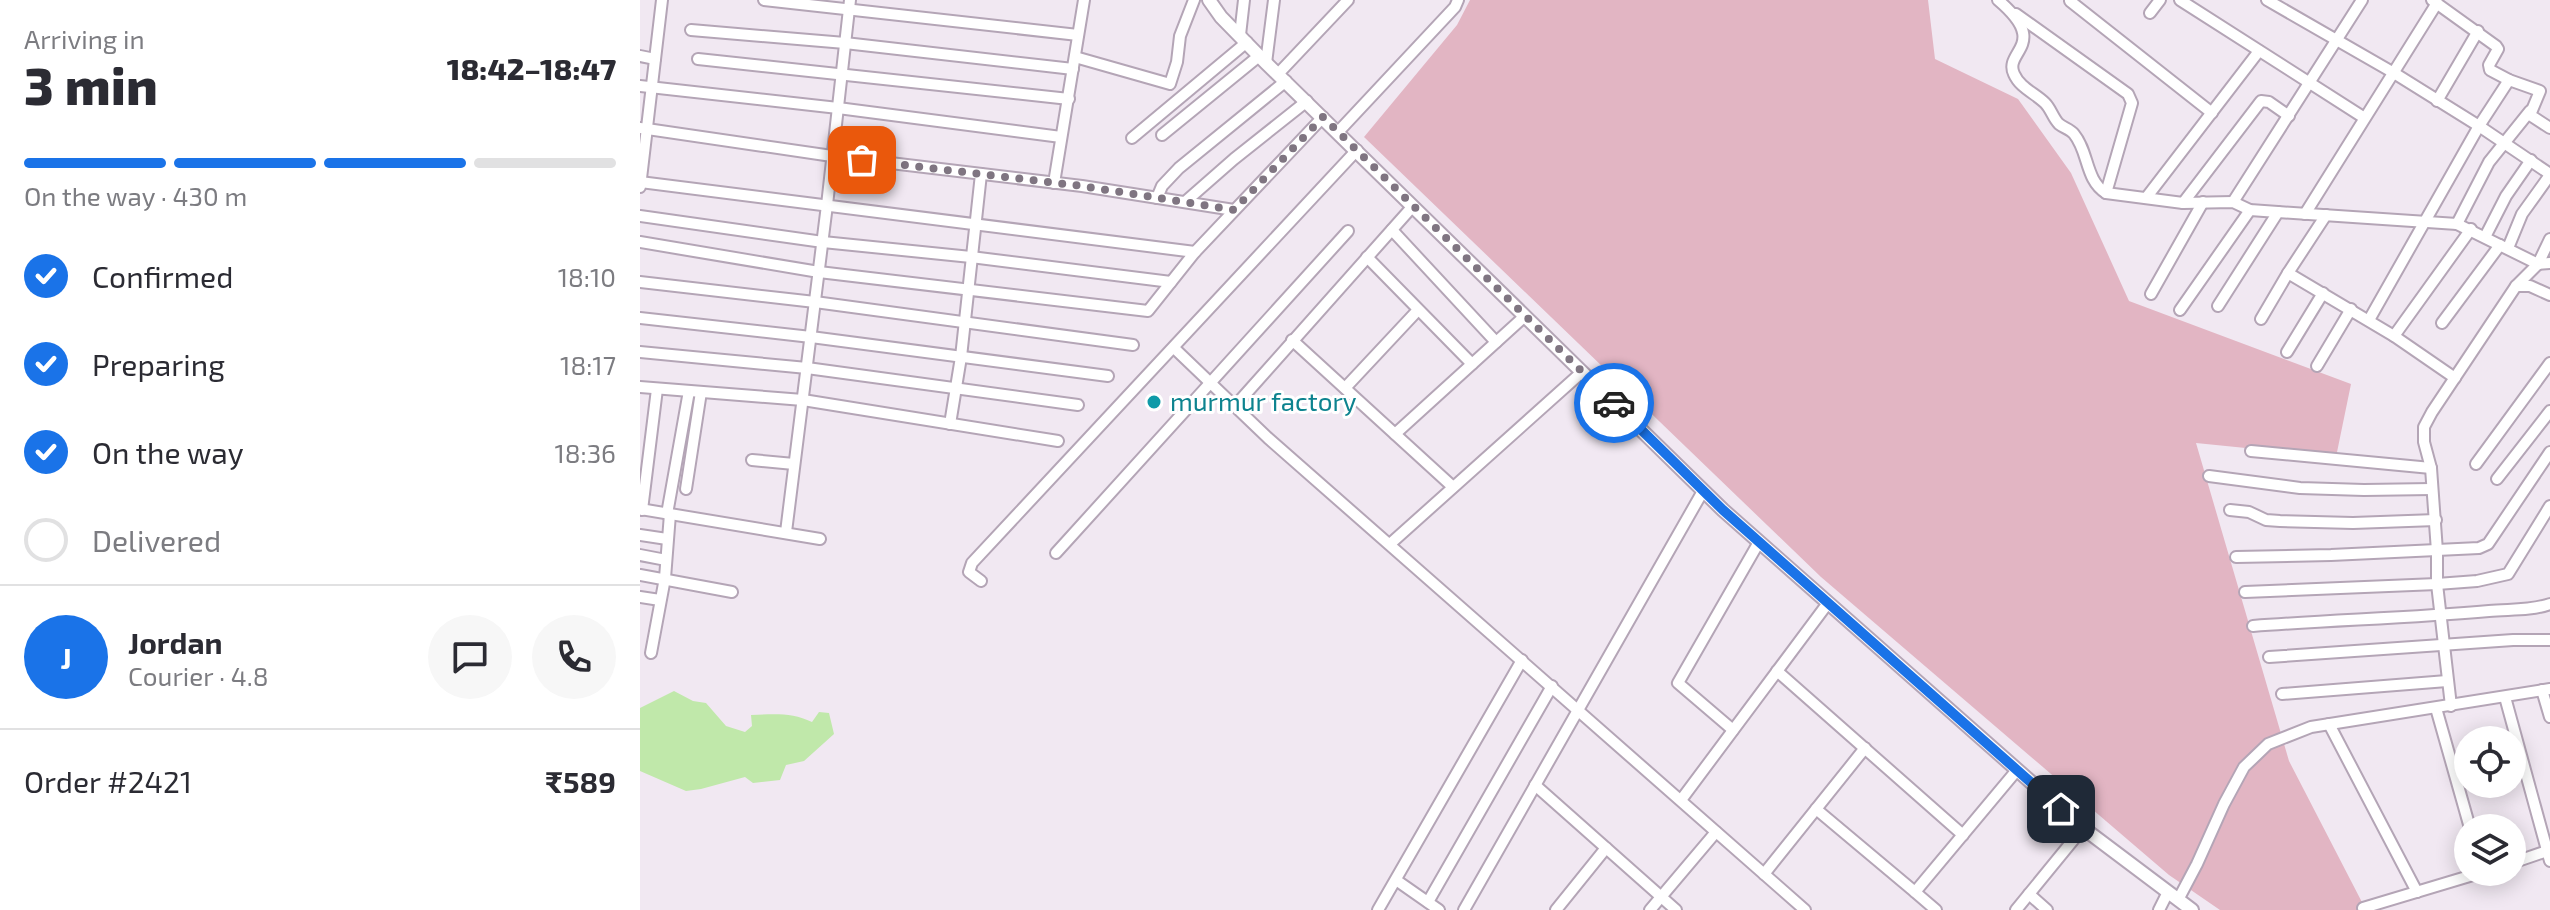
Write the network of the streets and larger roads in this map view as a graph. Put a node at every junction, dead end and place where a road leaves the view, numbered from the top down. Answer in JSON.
{"nodes":[{"id":1,"x":662,"y":0,"type":"edge"},
{"id":2,"x":764,"y":0,"type":"edge"},
{"id":3,"x":1084,"y":0,"type":"edge"},
{"id":4,"x":1194,"y":0,"type":"edge"},
{"id":5,"x":1209,"y":0,"type":"edge"},
{"id":6,"x":1244,"y":0,"type":"edge"},
{"id":7,"x":1274,"y":0,"type":"edge"},
{"id":8,"x":1348,"y":0,"type":"edge"},
{"id":9,"x":1458,"y":0,"type":"edge"},
{"id":10,"x":2160,"y":0,"type":"edge"},
{"id":11,"x":2180,"y":0,"type":"edge"},
{"id":12,"x":2267,"y":0,"type":"edge"},
{"id":13,"x":2362,"y":0,"type":"edge"},
{"id":14,"x":2070,"y":1,"type":"edge"},
{"id":15,"x":2434,"y":1,"type":"edge"},
{"id":16,"x":2001,"y":3,"type":"edge"},
{"id":17,"x":2285,"y":4,"type":"edge"},
{"id":18,"x":849,"y":5,"type":"edge"},
{"id":19,"x":1338,"y":5,"type":"edge"},
{"id":20,"x":2150,"y":13,"type":"dead end"},
{"id":21,"x":691,"y":30,"type":"dead end"},
{"id":22,"x":2478,"y":31,"type":"junction"},
{"id":23,"x":1078,"y":35,"type":"junction"},
{"id":24,"x":1243,"y":39,"type":"junction"},
{"id":25,"x":2338,"y":39,"type":"junction"},
{"id":26,"x":845,"y":43,"type":"junction"},
{"id":27,"x":2259,"y":51,"type":"junction"},
{"id":28,"x":640,"y":56,"type":"edge"},
{"id":29,"x":1075,"y":57,"type":"junction"},
{"id":30,"x":655,"y":59,"type":"junction"},
{"id":31,"x":698,"y":59,"type":"dead end"},
{"id":32,"x":1262,"y":59,"type":"junction"},
{"id":33,"x":1073,"y":69,"type":"junction"},
{"id":34,"x":2394,"y":73,"type":"junction"},
{"id":35,"x":841,"y":75,"type":"junction"},
{"id":36,"x":1282,"y":77,"type":"junction"},
{"id":37,"x":2509,"y":80,"type":"junction"},
{"id":38,"x":2311,"y":83,"type":"junction"},
{"id":39,"x":640,"y":86,"type":"edge"},
{"id":40,"x":652,"y":88,"type":"junction"},
{"id":41,"x":1069,"y":98,"type":"junction"},
{"id":42,"x":1307,"y":101,"type":"junction"},
{"id":43,"x":2437,"y":101,"type":"junction"},
{"id":44,"x":838,"y":108,"type":"junction"},
{"id":45,"x":2530,"y":111,"type":"junction"},
{"id":46,"x":2212,"y":113,"type":"junction"},
{"id":47,"x":2289,"y":116,"type":"junction"},
{"id":48,"x":1323,"y":117,"type":"junction"},
{"id":49,"x":2363,"y":117,"type":"junction"},
{"id":50,"x":2479,"y":126,"type":"junction"},
{"id":51,"x":644,"y":128,"type":"edge"},
{"id":52,"x":2550,"y":128,"type":"edge"},
{"id":53,"x":1338,"y":132,"type":"junction"},
{"id":54,"x":1162,"y":135,"type":"dead end"},
{"id":55,"x":1061,"y":137,"type":"junction"},
{"id":56,"x":1132,"y":138,"type":"dead end"},
{"id":57,"x":2504,"y":142,"type":"junction"},
{"id":58,"x":1357,"y":150,"type":"junction"},
{"id":59,"x":832,"y":156,"type":"junction"},
{"id":60,"x":2531,"y":160,"type":"junction"},
{"id":61,"x":981,"y":174,"type":"junction"},
{"id":62,"x":2550,"y":174,"type":"edge"},
{"id":63,"x":1054,"y":183,"type":"junction"},
{"id":64,"x":640,"y":184,"type":"edge"},
{"id":65,"x":2106,"y":193,"type":"junction"},
{"id":66,"x":1157,"y":198,"type":"junction"},
{"id":67,"x":2146,"y":198,"type":"junction"},
{"id":68,"x":1185,"y":202,"type":"junction"},
{"id":69,"x":2203,"y":202,"type":"junction"},
{"id":70,"x":2233,"y":202,"type":"junction"},
{"id":71,"x":2183,"y":203,"type":"junction"},
{"id":72,"x":827,"y":205,"type":"junction"},
{"id":73,"x":1413,"y":206,"type":"junction"},
{"id":74,"x":1234,"y":210,"type":"junction"},
{"id":75,"x":2250,"y":210,"type":"junction"},
{"id":76,"x":2278,"y":212,"type":"junction"},
{"id":77,"x":2305,"y":214,"type":"junction"},
{"id":78,"x":2326,"y":215,"type":"junction"},
{"id":79,"x":640,"y":216,"type":"edge"},
{"id":80,"x":2425,"y":221,"type":"junction"},
{"id":81,"x":976,"y":224,"type":"junction"},
{"id":82,"x":2457,"y":224,"type":"junction"},
{"id":83,"x":2471,"y":229,"type":"junction"},
{"id":84,"x":1392,"y":230,"type":"junction"},
{"id":85,"x":1348,"y":231,"type":"dead end"},
{"id":86,"x":2485,"y":237,"type":"junction"},
{"id":87,"x":2550,"y":239,"type":"edge"},
{"id":88,"x":640,"y":242,"type":"edge"},
{"id":89,"x":823,"y":242,"type":"junction"},
{"id":90,"x":2504,"y":246,"type":"junction"},
{"id":91,"x":1195,"y":252,"type":"junction"},
{"id":92,"x":971,"y":257,"type":"junction"},
{"id":93,"x":1367,"y":257,"type":"junction"},
{"id":94,"x":2550,"y":263,"type":"edge"},
{"id":95,"x":2538,"y":264,"type":"junction"},
{"id":96,"x":819,"y":272,"type":"junction"},
{"id":97,"x":2288,"y":273,"type":"junction"},
{"id":98,"x":640,"y":282,"type":"edge"},
{"id":99,"x":1171,"y":282,"type":"junction"},
{"id":100,"x":2516,"y":286,"type":"junction"},
{"id":101,"x":968,"y":289,"type":"junction"},
{"id":102,"x":2323,"y":293,"type":"junction"},
{"id":103,"x":2151,"y":294,"type":"dead end"},
{"id":104,"x":2550,"y":295,"type":"edge"},
{"id":105,"x":815,"y":302,"type":"junction"},
{"id":106,"x":2218,"y":306,"type":"dead end"},
{"id":107,"x":2351,"y":309,"type":"junction"},
{"id":108,"x":1418,"y":310,"type":"junction"},
{"id":109,"x":2180,"y":310,"type":"dead end"},
{"id":110,"x":1525,"y":316,"type":"junction"},
{"id":111,"x":640,"y":318,"type":"edge"},
{"id":112,"x":2261,"y":319,"type":"dead end"},
{"id":113,"x":2369,"y":320,"type":"junction"},
{"id":114,"x":965,"y":322,"type":"junction"},
{"id":115,"x":2442,"y":323,"type":"dead end"},
{"id":116,"x":2394,"y":336,"type":"junction"},
{"id":117,"x":811,"y":337,"type":"junction"},
{"id":118,"x":1292,"y":340,"type":"junction"},
{"id":119,"x":1496,"y":342,"type":"junction"},
{"id":120,"x":1133,"y":345,"type":"dead end"},
{"id":121,"x":1174,"y":348,"type":"junction"},
{"id":122,"x":640,"y":352,"type":"edge"},
{"id":123,"x":2287,"y":352,"type":"dead end"},
{"id":124,"x":961,"y":357,"type":"junction"},
{"id":125,"x":2550,"y":363,"type":"edge"},
{"id":126,"x":1472,"y":364,"type":"junction"},
{"id":127,"x":2317,"y":366,"type":"dead end"},
{"id":128,"x":807,"y":368,"type":"junction"},
{"id":129,"x":1582,"y":372,"type":"junction"},
{"id":130,"x":1108,"y":376,"type":"dead end"},
{"id":131,"x":2455,"y":378,"type":"junction"},
{"id":132,"x":1210,"y":383,"type":"junction"},
{"id":133,"x":640,"y":387,"type":"edge"},
{"id":134,"x":957,"y":388,"type":"junction"},
{"id":135,"x":1345,"y":388,"type":"junction"},
{"id":136,"x":657,"y":389,"type":"junction"},
{"id":137,"x":689,"y":391,"type":"junction"},
{"id":138,"x":701,"y":392,"type":"junction"},
{"id":139,"x":803,"y":400,"type":"junction"},
{"id":140,"x":1078,"y":405,"type":"dead end"},
{"id":141,"x":1235,"y":406,"type":"junction"},
{"id":142,"x":2550,"y":411,"type":"edge"},
{"id":143,"x":950,"y":424,"type":"junction"},
{"id":144,"x":1395,"y":434,"type":"junction"},
{"id":145,"x":1058,"y":441,"type":"dead end"},
{"id":146,"x":2251,"y":451,"type":"dead end"},
{"id":147,"x":2550,"y":452,"type":"edge"},
{"id":148,"x":752,"y":460,"type":"dead end"},
{"id":149,"x":794,"y":464,"type":"junction"},
{"id":150,"x":2476,"y":464,"type":"dead end"},
{"id":151,"x":2431,"y":468,"type":"junction"},
{"id":152,"x":2209,"y":476,"type":"dead end"},
{"id":153,"x":2497,"y":479,"type":"dead end"},
{"id":154,"x":1453,"y":487,"type":"junction"},
{"id":155,"x":686,"y":489,"type":"dead end"},
{"id":156,"x":2432,"y":489,"type":"junction"},
{"id":157,"x":1703,"y":491,"type":"junction"},
{"id":158,"x":2550,"y":506,"type":"edge"},
{"id":159,"x":641,"y":510,"type":"edge"},
{"id":160,"x":2230,"y":510,"type":"dead end"},
{"id":161,"x":669,"y":514,"type":"junction"},
{"id":162,"x":2436,"y":520,"type":"junction"},
{"id":163,"x":786,"y":532,"type":"junction"},
{"id":164,"x":640,"y":535,"type":"edge"},
{"id":165,"x":667,"y":539,"type":"junction"},
{"id":166,"x":820,"y":539,"type":"dead end"},
{"id":167,"x":1759,"y":542,"type":"junction"},
{"id":168,"x":1390,"y":544,"type":"junction"},
{"id":169,"x":2437,"y":551,"type":"junction"},
{"id":170,"x":1056,"y":553,"type":"dead end"},
{"id":171,"x":640,"y":555,"type":"edge"},
{"id":172,"x":2236,"y":557,"type":"dead end"},
{"id":173,"x":666,"y":560,"type":"junction"},
{"id":174,"x":640,"y":575,"type":"edge"},
{"id":175,"x":665,"y":578,"type":"junction"},
{"id":176,"x":981,"y":581,"type":"dead end"},
{"id":177,"x":2437,"y":584,"type":"junction"},
{"id":178,"x":732,"y":592,"type":"dead end"},
{"id":179,"x":2245,"y":592,"type":"dead end"},
{"id":180,"x":640,"y":597,"type":"edge"},
{"id":181,"x":660,"y":600,"type":"junction"},
{"id":182,"x":1828,"y":603,"type":"junction"},
{"id":183,"x":2550,"y":604,"type":"edge"},
{"id":184,"x":2440,"y":616,"type":"junction"},
{"id":185,"x":2253,"y":626,"type":"dead end"},
{"id":186,"x":2550,"y":640,"type":"edge"},
{"id":187,"x":2442,"y":645,"type":"junction"},
{"id":188,"x":648,"y":650,"type":"edge"},
{"id":189,"x":2269,"y":657,"type":"dead end"},
{"id":190,"x":1522,"y":660,"type":"junction"},
{"id":191,"x":1777,"y":671,"type":"junction"},
{"id":192,"x":2447,"y":681,"type":"junction"},
{"id":193,"x":1552,"y":686,"type":"junction"},
{"id":194,"x":2546,"y":690,"type":"edge"},
{"id":195,"x":2282,"y":694,"type":"dead end"},
{"id":196,"x":2505,"y":697,"type":"junction"},
{"id":197,"x":2451,"y":706,"type":"junction"},
{"id":198,"x":2436,"y":708,"type":"junction"},
{"id":199,"x":1578,"y":709,"type":"junction"},
{"id":200,"x":2550,"y":717,"type":"edge"},
{"id":201,"x":2329,"y":724,"type":"junction"},
{"id":202,"x":1733,"y":730,"type":"junction"},
{"id":203,"x":1865,"y":748,"type":"junction"},
{"id":204,"x":2017,"y":770,"type":"junction"},
{"id":205,"x":1535,"y":785,"type":"junction"},
{"id":206,"x":1681,"y":800,"type":"junction"},
{"id":207,"x":1816,"y":809,"type":"junction"},
{"id":208,"x":2466,"y":814,"type":"edge"},
{"id":209,"x":2083,"y":828,"type":"junction"},
{"id":210,"x":1716,"y":832,"type":"junction"},
{"id":211,"x":1963,"y":835,"type":"junction"},
{"id":212,"x":2547,"y":839,"type":"edge"},
{"id":213,"x":1606,"y":848,"type":"junction"},
{"id":214,"x":2549,"y":856,"type":"edge"},
{"id":215,"x":2526,"y":860,"type":"edge"},
{"id":216,"x":1764,"y":874,"type":"junction"},
{"id":217,"x":1396,"y":880,"type":"junction"},
{"id":218,"x":2454,"y":881,"type":"edge"},
{"id":219,"x":1915,"y":892,"type":"junction"},
{"id":220,"x":2417,"y":892,"type":"junction"},
{"id":221,"x":2029,"y":894,"type":"junction"},
{"id":222,"x":2173,"y":896,"type":"junction"},
{"id":223,"x":1661,"y":897,"type":"junction"},
{"id":224,"x":1428,"y":902,"type":"junction"},
{"id":225,"x":2363,"y":908,"type":"edge"},
{"id":226,"x":1802,"y":909,"type":"edge"},
{"id":227,"x":1378,"y":910,"type":"edge"},
{"id":228,"x":1439,"y":910,"type":"edge"},
{"id":229,"x":1464,"y":910,"type":"edge"},
{"id":230,"x":1556,"y":910,"type":"edge"},
{"id":231,"x":1650,"y":910,"type":"edge"},
{"id":232,"x":1676,"y":910,"type":"edge"},
{"id":233,"x":1936,"y":910,"type":"edge"},
{"id":234,"x":2016,"y":910,"type":"edge"},
{"id":235,"x":2047,"y":910,"type":"edge"},
{"id":236,"x":2159,"y":910,"type":"edge"},
{"id":237,"x":2192,"y":910,"type":"edge"}],
"edges":[{"from":1,"to":30,"type":"street"},
{"from":2,"to":18,"type":"street"},
{"from":3,"to":23,"type":"street"},
{"from":4,"to":29,"type":"street"},
{"from":5,"to":24,"type":"street"},
{"from":6,"to":24,"type":"street"},
{"from":7,"to":32,"type":"street"},
{"from":8,"to":19,"type":"street"},
{"from":9,"to":53,"type":"street"},
{"from":10,"to":20,"type":"street"},
{"from":11,"to":27,"type":"street"},
{"from":12,"to":17,"type":"street"},
{"from":13,"to":25,"type":"street"},
{"from":14,"to":46,"type":"street"},
{"from":15,"to":22,"type":"street"},
{"from":15,"to":34,"type":"street"},
{"from":16,"to":65,"type":"street"},
{"from":16,"to":65,"type":"street"},
{"from":17,"to":25,"type":"street"},
{"from":18,"to":23,"type":"street"},
{"from":18,"to":26,"type":"street"},
{"from":19,"to":36,"type":"street"},
{"from":21,"to":26,"type":"street"},
{"from":22,"to":37,"type":"street"},
{"from":22,"to":43,"type":"street"},
{"from":23,"to":29,"type":"street"},
{"from":24,"to":32,"type":"street"},
{"from":24,"to":56,"type":"street"},
{"from":25,"to":34,"type":"street"},
{"from":25,"to":38,"type":"street"},
{"from":26,"to":33,"type":"street"},
{"from":26,"to":35,"type":"street"},
{"from":27,"to":38,"type":"street"},
{"from":27,"to":46,"type":"street"},
{"from":28,"to":30,"type":"street"},
{"from":29,"to":33,"type":"street"},
{"from":30,"to":40,"type":"street"},
{"from":31,"to":35,"type":"street"},
{"from":32,"to":36,"type":"street"},
{"from":32,"to":54,"type":"street"},
{"from":33,"to":41,"type":"street"},
{"from":34,"to":43,"type":"street"},
{"from":34,"to":49,"type":"street"},
{"from":35,"to":41,"type":"street"},
{"from":35,"to":44,"type":"street"},
{"from":36,"to":42,"type":"street"},
{"from":36,"to":66,"type":"street"},
{"from":37,"to":45,"type":"street"},
{"from":37,"to":50,"type":"street"},
{"from":38,"to":47,"type":"street"},
{"from":38,"to":49,"type":"street"},
{"from":39,"to":40,"type":"street"},
{"from":40,"to":44,"type":"street"},
{"from":40,"to":51,"type":"street"},
{"from":41,"to":55,"type":"street"},
{"from":42,"to":48,"type":"street"},
{"from":42,"to":68,"type":"street"},
{"from":43,"to":50,"type":"street"},
{"from":44,"to":55,"type":"street"},
{"from":44,"to":59,"type":"street"},
{"from":45,"to":52,"type":"street"},
{"from":45,"to":57,"type":"street"},
{"from":46,"to":67,"type":"street"},
{"from":47,"to":70,"type":"street"},
{"from":47,"to":71,"type":"street"},
{"from":48,"to":53,"type":"street"},
{"from":48,"to":74,"type":"street"},
{"from":49,"to":77,"type":"street"},
{"from":50,"to":57,"type":"street"},
{"from":50,"to":80,"type":"street"},
{"from":51,"to":59,"type":"street"},
{"from":51,"to":64,"type":"street"},
{"from":53,"to":58,"type":"street"},
{"from":55,"to":63,"type":"street"},
{"from":57,"to":60,"type":"street"},
{"from":57,"to":82,"type":"street"},
{"from":58,"to":73,"type":"street"},
{"from":58,"to":121,"type":"street"},
{"from":59,"to":61,"type":"street"},
{"from":59,"to":72,"type":"street"},
{"from":60,"to":62,"type":"street"},
{"from":60,"to":86,"type":"street"},
{"from":61,"to":63,"type":"street"},
{"from":61,"to":81,"type":"street"},
{"from":62,"to":90,"type":"street"},
{"from":63,"to":66,"type":"street"},
{"from":64,"to":72,"type":"street"},
{"from":65,"to":67,"type":"street"},
{"from":66,"to":68,"type":"street"},
{"from":67,"to":71,"type":"street"},
{"from":68,"to":74,"type":"street"},
{"from":69,"to":70,"type":"street"},
{"from":69,"to":71,"type":"street"},
{"from":69,"to":103,"type":"street"},
{"from":70,"to":75,"type":"street"},
{"from":72,"to":81,"type":"street"},
{"from":72,"to":89,"type":"street"},
{"from":73,"to":84,"type":"street"},
{"from":73,"to":110,"type":"street"},
{"from":74,"to":91,"type":"street"},
{"from":75,"to":76,"type":"street"},
{"from":75,"to":109,"type":"street"},
{"from":76,"to":77,"type":"street"},
{"from":76,"to":106,"type":"street"},
{"from":77,"to":78,"type":"street"},
{"from":78,"to":80,"type":"street"},
{"from":78,"to":97,"type":"street"},
{"from":79,"to":89,"type":"street"},
{"from":80,"to":82,"type":"street"},
{"from":80,"to":113,"type":"street"},
{"from":81,"to":91,"type":"street"},
{"from":81,"to":92,"type":"street"},
{"from":82,"to":83,"type":"street"},
{"from":83,"to":86,"type":"street"},
{"from":83,"to":116,"type":"street"},
{"from":84,"to":93,"type":"street"},
{"from":84,"to":119,"type":"street"},
{"from":85,"to":132,"type":"street"},
{"from":86,"to":90,"type":"street"},
{"from":87,"to":95,"type":"street"},
{"from":88,"to":96,"type":"street"},
{"from":89,"to":92,"type":"street"},
{"from":89,"to":96,"type":"street"},
{"from":90,"to":95,"type":"street"},
{"from":90,"to":115,"type":"street"},
{"from":91,"to":99,"type":"street"},
{"from":92,"to":99,"type":"street"},
{"from":92,"to":101,"type":"street"},
{"from":93,"to":108,"type":"street"},
{"from":93,"to":118,"type":"street"},
{"from":94,"to":95,"type":"street"},
{"from":95,"to":100,"type":"street"},
{"from":96,"to":101,"type":"street"},
{"from":96,"to":105,"type":"street"},
{"from":97,"to":102,"type":"street"},
{"from":97,"to":112,"type":"street"},
{"from":98,"to":105,"type":"street"},
{"from":99,"to":101,"type":"street"},
{"from":100,"to":104,"type":"street"},
{"from":100,"to":131,"type":"street"},
{"from":101,"to":114,"type":"street"},
{"from":102,"to":107,"type":"street"},
{"from":102,"to":123,"type":"street"},
{"from":105,"to":114,"type":"street"},
{"from":105,"to":117,"type":"street"},
{"from":107,"to":113,"type":"street"},
{"from":107,"to":127,"type":"street"},
{"from":108,"to":126,"type":"street"},
{"from":108,"to":135,"type":"street"},
{"from":110,"to":119,"type":"street"},
{"from":110,"to":129,"type":"street"},
{"from":111,"to":117,"type":"street"},
{"from":113,"to":116,"type":"street"},
{"from":114,"to":120,"type":"street"},
{"from":114,"to":124,"type":"street"},
{"from":116,"to":131,"type":"street"},
{"from":117,"to":124,"type":"street"},
{"from":117,"to":128,"type":"street"},
{"from":118,"to":135,"type":"street"},
{"from":118,"to":141,"type":"street"},
{"from":119,"to":126,"type":"street"},
{"from":121,"to":132,"type":"street"},
{"from":121,"to":176,"type":"street"},
{"from":122,"to":128,"type":"street"},
{"from":124,"to":130,"type":"street"},
{"from":124,"to":134,"type":"street"},
{"from":125,"to":150,"type":"street"},
{"from":126,"to":144,"type":"street"},
{"from":128,"to":134,"type":"street"},
{"from":128,"to":139,"type":"street"},
{"from":129,"to":154,"type":"street"},
{"from":129,"to":157,"type":"street"},
{"from":131,"to":151,"type":"street"},
{"from":132,"to":141,"type":"street"},
{"from":132,"to":170,"type":"street"},
{"from":133,"to":136,"type":"street"},
{"from":134,"to":140,"type":"street"},
{"from":134,"to":143,"type":"street"},
{"from":135,"to":144,"type":"street"},
{"from":136,"to":137,"type":"street"},
{"from":136,"to":159,"type":"street"},
{"from":137,"to":138,"type":"street"},
{"from":137,"to":161,"type":"street"},
{"from":138,"to":139,"type":"street"},
{"from":138,"to":155,"type":"street"},
{"from":139,"to":143,"type":"street"},
{"from":139,"to":149,"type":"street"},
{"from":141,"to":168,"type":"street"},
{"from":142,"to":153,"type":"street"},
{"from":143,"to":145,"type":"street"},
{"from":144,"to":154,"type":"street"},
{"from":146,"to":151,"type":"street"},
{"from":147,"to":169,"type":"street"},
{"from":148,"to":149,"type":"street"},
{"from":149,"to":163,"type":"street"},
{"from":151,"to":156,"type":"street"},
{"from":152,"to":156,"type":"street"},
{"from":154,"to":168,"type":"street"},
{"from":156,"to":162,"type":"street"},
{"from":157,"to":167,"type":"street"},
{"from":157,"to":199,"type":"street"},
{"from":158,"to":177,"type":"street"},
{"from":159,"to":161,"type":"street"},
{"from":160,"to":162,"type":"street"},
{"from":161,"to":163,"type":"street"},
{"from":161,"to":165,"type":"street"},
{"from":162,"to":169,"type":"street"},
{"from":163,"to":166,"type":"street"},
{"from":164,"to":165,"type":"street"},
{"from":165,"to":173,"type":"street"},
{"from":167,"to":182,"type":"street"},
{"from":167,"to":202,"type":"street"},
{"from":168,"to":190,"type":"street"},
{"from":169,"to":172,"type":"street"},
{"from":169,"to":177,"type":"street"},
{"from":171,"to":173,"type":"street"},
{"from":173,"to":175,"type":"street"},
{"from":174,"to":175,"type":"street"},
{"from":175,"to":178,"type":"street"},
{"from":175,"to":181,"type":"street"},
{"from":177,"to":179,"type":"street"},
{"from":177,"to":184,"type":"street"},
{"from":180,"to":181,"type":"street"},
{"from":181,"to":188,"type":"street"},
{"from":182,"to":191,"type":"street"},
{"from":182,"to":204,"type":"street"},
{"from":183,"to":184,"type":"street"},
{"from":184,"to":185,"type":"street"},
{"from":184,"to":187,"type":"street"},
{"from":186,"to":187,"type":"street"},
{"from":187,"to":189,"type":"street"},
{"from":187,"to":192,"type":"street"},
{"from":190,"to":193,"type":"street"},
{"from":190,"to":217,"type":"street"},
{"from":191,"to":202,"type":"street"},
{"from":191,"to":203,"type":"street"},
{"from":192,"to":195,"type":"street"},
{"from":192,"to":197,"type":"street"},
{"from":193,"to":199,"type":"street"},
{"from":193,"to":224,"type":"street"},
{"from":194,"to":196,"type":"street"},
{"from":194,"to":200,"type":"street"},
{"from":196,"to":197,"type":"street"},
{"from":196,"to":212,"type":"street"},
{"from":197,"to":198,"type":"street"},
{"from":198,"to":201,"type":"street"},
{"from":198,"to":208,"type":"street"},
{"from":199,"to":205,"type":"street"},
{"from":199,"to":206,"type":"street"},
{"from":201,"to":220,"type":"street"},
{"from":201,"to":222,"type":"street"},
{"from":202,"to":206,"type":"street"},
{"from":203,"to":207,"type":"street"},
{"from":203,"to":211,"type":"street"},
{"from":204,"to":209,"type":"street"},
{"from":204,"to":211,"type":"street"},
{"from":205,"to":213,"type":"street"},
{"from":205,"to":229,"type":"street"},
{"from":206,"to":210,"type":"street"},
{"from":207,"to":216,"type":"street"},
{"from":207,"to":219,"type":"street"},
{"from":209,"to":221,"type":"street"},
{"from":209,"to":222,"type":"street"},
{"from":210,"to":216,"type":"street"},
{"from":210,"to":223,"type":"street"},
{"from":211,"to":219,"type":"street"},
{"from":212,"to":214,"type":"street"},
{"from":213,"to":223,"type":"street"},
{"from":213,"to":230,"type":"street"},
{"from":214,"to":215,"type":"street"},
{"from":216,"to":226,"type":"street"},
{"from":217,"to":224,"type":"street"},
{"from":217,"to":227,"type":"street"},
{"from":218,"to":220,"type":"street"},
{"from":219,"to":233,"type":"street"},
{"from":220,"to":225,"type":"street"},
{"from":221,"to":234,"type":"street"},
{"from":221,"to":235,"type":"street"},
{"from":222,"to":236,"type":"street"},
{"from":222,"to":237,"type":"street"},
{"from":223,"to":231,"type":"street"},
{"from":223,"to":232,"type":"street"},
{"from":224,"to":228,"type":"street"}]}
